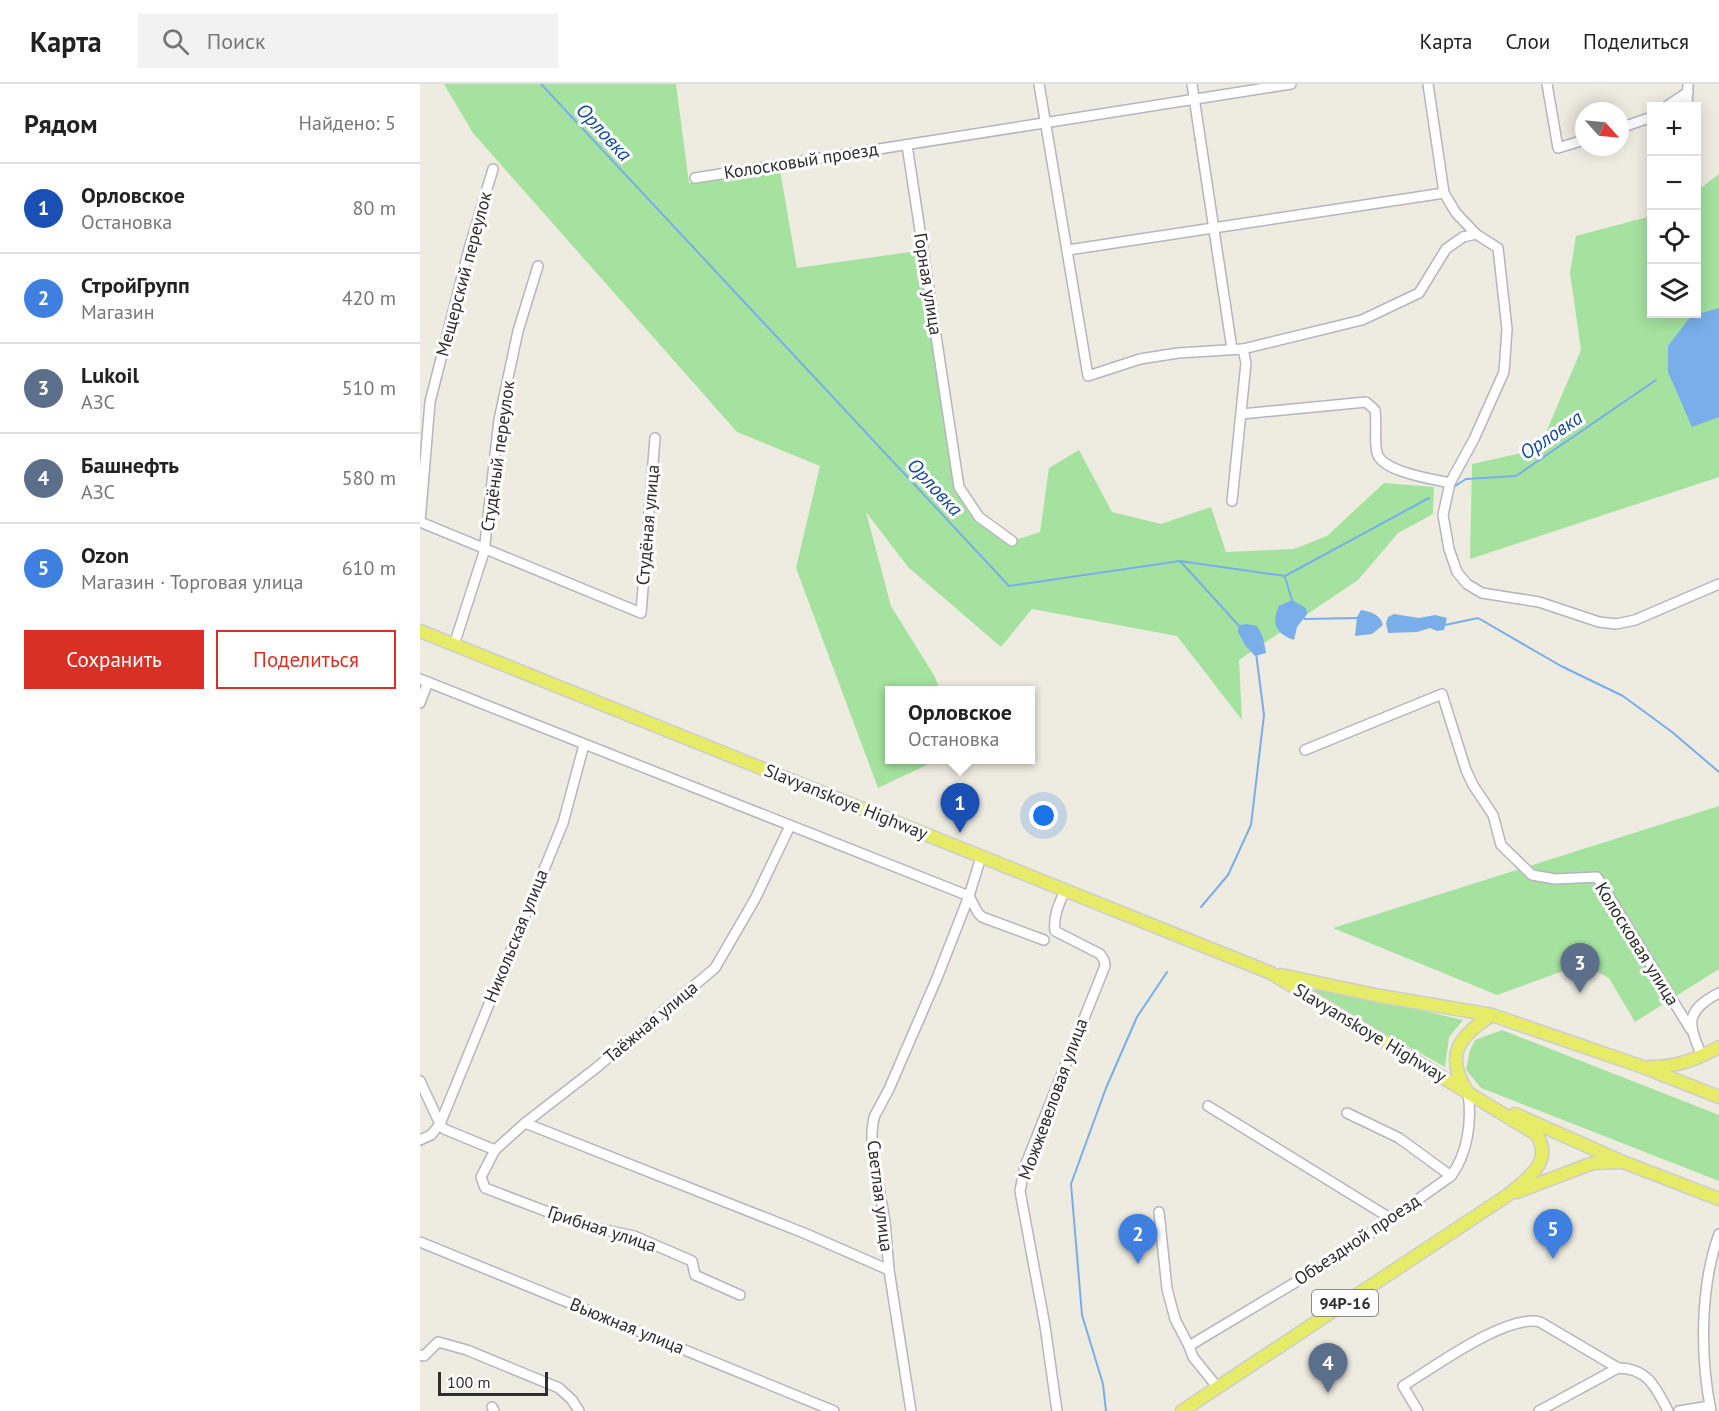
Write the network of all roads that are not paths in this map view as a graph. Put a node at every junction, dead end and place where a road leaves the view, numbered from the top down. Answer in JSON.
{"nodes":[{"id":1,"x":1039,"y":84,"type":"edge"},
{"id":2,"x":1192,"y":84,"type":"edge"},
{"id":3,"x":1291,"y":84,"type":"edge"},
{"id":4,"x":1428,"y":84,"type":"edge"},
{"id":5,"x":1547,"y":84,"type":"edge"},
{"id":6,"x":1688,"y":88,"type":"edge"},
{"id":7,"x":1194,"y":100,"type":"junction"},
{"id":8,"x":1672,"y":102,"type":"edge"},
{"id":9,"x":1647,"y":119,"type":"edge"},
{"id":10,"x":1046,"y":123,"type":"junction"},
{"id":11,"x":1629,"y":125,"type":"edge"},
{"id":12,"x":1575,"y":143,"type":"edge"},
{"id":13,"x":907,"y":145,"type":"junction"},
{"id":14,"x":493,"y":169,"type":"dead end"},
{"id":15,"x":695,"y":178,"type":"dead end"},
{"id":16,"x":1444,"y":193,"type":"junction"},
{"id":17,"x":1214,"y":228,"type":"junction"},
{"id":18,"x":1476,"y":234,"type":"junction"},
{"id":19,"x":1068,"y":250,"type":"junction"},
{"id":20,"x":538,"y":266,"type":"dead end"},
{"id":21,"x":1232,"y":349,"type":"junction"},
{"id":22,"x":1243,"y":349,"type":"junction"},
{"id":23,"x":1241,"y":414,"type":"junction"},
{"id":24,"x":655,"y":438,"type":"dead end"},
{"id":25,"x":1450,"y":483,"type":"junction"},
{"id":26,"x":1232,"y":501,"type":"dead end"},
{"id":27,"x":420,"y":522,"type":"edge"},
{"id":28,"x":1012,"y":541,"type":"dead end"},
{"id":29,"x":484,"y":549,"type":"junction"},
{"id":30,"x":1719,"y":584,"type":"edge"},
{"id":31,"x":420,"y":631,"type":"edge"},
{"id":32,"x":454,"y":645,"type":"junction"},
{"id":33,"x":424,"y":680,"type":"edge"},
{"id":34,"x":420,"y":704,"type":"edge"},
{"id":35,"x":584,"y":745,"type":"junction"},
{"id":36,"x":1305,"y":750,"type":"dead end"},
{"id":37,"x":790,"y":826,"type":"junction"},
{"id":38,"x":981,"y":857,"type":"junction"},
{"id":39,"x":1065,"y":890,"type":"junction"},
{"id":40,"x":969,"y":896,"type":"junction"},
{"id":41,"x":1044,"y":940,"type":"dead end"},
{"id":42,"x":1271,"y":973,"type":"junction"},
{"id":43,"x":1719,"y":993,"type":"edge"},
{"id":44,"x":1492,"y":1015,"type":"junction"},
{"id":45,"x":1691,"y":1030,"type":"junction"},
{"id":46,"x":1719,"y":1047,"type":"edge"},
{"id":47,"x":1702,"y":1056,"type":"junction"},
{"id":48,"x":1643,"y":1067,"type":"junction"},
{"id":49,"x":420,"y":1081,"type":"edge"},
{"id":50,"x":1468,"y":1093,"type":"junction"},
{"id":51,"x":1719,"y":1097,"type":"edge"},
{"id":52,"x":1208,"y":1106,"type":"dead end"},
{"id":53,"x":1347,"y":1113,"type":"dead end"},
{"id":54,"x":525,"y":1123,"type":"junction"},
{"id":55,"x":440,"y":1124,"type":"junction"},
{"id":56,"x":420,"y":1140,"type":"edge"},
{"id":57,"x":495,"y":1150,"type":"junction"},
{"id":58,"x":1623,"y":1162,"type":"junction"},
{"id":59,"x":1451,"y":1176,"type":"junction"},
{"id":60,"x":485,"y":1188,"type":"joint"},
{"id":61,"x":1508,"y":1195,"type":"junction"},
{"id":62,"x":1719,"y":1199,"type":"edge"},
{"id":63,"x":1159,"y":1212,"type":"dead end"},
{"id":64,"x":1390,"y":1218,"type":"junction"},
{"id":65,"x":1719,"y":1233,"type":"edge"},
{"id":66,"x":420,"y":1242,"type":"edge"},
{"id":67,"x":889,"y":1270,"type":"junction"},
{"id":68,"x":740,"y":1295,"type":"dead end"},
{"id":69,"x":1189,"y":1346,"type":"junction"},
{"id":70,"x":420,"y":1355,"type":"edge"},
{"id":71,"x":1618,"y":1368,"type":"junction"},
{"id":72,"x":1218,"y":1388,"type":"junction"},
{"id":73,"x":1710,"y":1409,"type":"edge"},
{"id":74,"x":1694,"y":1410,"type":"edge"},
{"id":75,"x":579,"y":1411,"type":"edge"},
{"id":76,"x":834,"y":1411,"type":"edge"},
{"id":77,"x":911,"y":1411,"type":"edge"},
{"id":78,"x":1057,"y":1411,"type":"edge"},
{"id":79,"x":1182,"y":1411,"type":"edge"},
{"id":80,"x":1418,"y":1411,"type":"edge"},
{"id":81,"x":1539,"y":1411,"type":"edge"},
{"id":82,"x":1668,"y":1411,"type":"edge"},
{"id":83,"x":1679,"y":1411,"type":"edge"}],
"edges":[{"from":1,"to":10,"type":"street"},
{"from":2,"to":7,"type":"street"},
{"from":3,"to":7,"type":"street"},
{"from":4,"to":16,"type":"street"},
{"from":5,"to":12,"type":"street"},
{"from":6,"to":8,"type":"street"},
{"from":7,"to":10,"type":"street"},
{"from":7,"to":17,"type":"street"},
{"from":9,"to":11,"type":"street"},
{"from":10,"to":13,"type":"street"},
{"from":10,"to":19,"type":"street"},
{"from":13,"to":15,"type":"street","name":"Колосковый проезд"},
{"from":13,"to":28,"type":"street","name":"Горная улица"},
{"from":14,"to":27,"type":"street","name":"Мещерский переулок"},
{"from":16,"to":17,"type":"street"},
{"from":16,"to":18,"type":"street"},
{"from":17,"to":19,"type":"street"},
{"from":17,"to":21,"type":"street"},
{"from":18,"to":22,"type":"street"},
{"from":18,"to":25,"type":"street"},
{"from":19,"to":21,"type":"street"},
{"from":20,"to":29,"type":"street","name":"Студёный переулок"},
{"from":21,"to":22,"type":"street"},
{"from":22,"to":23,"type":"street"},
{"from":23,"to":25,"type":"street"},
{"from":23,"to":26,"type":"street"},
{"from":24,"to":29,"type":"street","name":"Студёная улица"},
{"from":25,"to":30,"type":"street"},
{"from":27,"to":29,"type":"street"},
{"from":29,"to":32,"type":"street","name":"Студёный переулок"},
{"from":31,"to":32,"type":"main road","name":"Slavyanskoye Highway"},
{"from":32,"to":38,"type":"main road","name":"Slavyanskoye Highway"},
{"from":33,"to":34,"type":"street"},
{"from":33,"to":35,"type":"street"},
{"from":35,"to":37,"type":"street"},
{"from":35,"to":55,"type":"street","name":"Никольская улица"},
{"from":36,"to":45,"type":"street","name":"Колосковая улица"},
{"from":37,"to":40,"type":"street"},
{"from":37,"to":54,"type":"street","name":"Таёжная улица"},
{"from":38,"to":39,"type":"main road","name":"Slavyanskoye Highway"},
{"from":38,"to":40,"type":"street","name":"Светлая улица"},
{"from":39,"to":42,"type":"main road","name":"Slavyanskoye Highway"},
{"from":39,"to":78,"type":"street","name":"Можжевеловая улица"},
{"from":40,"to":41,"type":"street"},
{"from":40,"to":67,"type":"street","name":"Светлая улица"},
{"from":42,"to":44,"type":"main road","name":"Slavyanskoye Highway"},
{"from":42,"to":50,"type":"main road","name":"Slavyanskoye Highway"},
{"from":43,"to":45,"type":"street","name":"Колосковая улица"},
{"from":44,"to":48,"type":"main road","name":"Slavyanskoye Highway"},
{"from":44,"to":50,"type":"main road"},
{"from":45,"to":47,"type":"street","name":"Колосковая улица"},
{"from":46,"to":47,"type":"main road"},
{"from":47,"to":48,"type":"main road"},
{"from":48,"to":51,"type":"main road","name":"Slavyanskoye Highway"},
{"from":49,"to":55,"type":"street"},
{"from":50,"to":58,"type":"main road","number":"94Р-16"},
{"from":50,"to":59,"type":"street"},
{"from":50,"to":61,"type":"main road","number":"94Р-16"},
{"from":52,"to":64,"type":"street"},
{"from":53,"to":59,"type":"street"},
{"from":54,"to":57,"type":"street","name":"Таёжная улица"},
{"from":54,"to":67,"type":"street"},
{"from":55,"to":56,"type":"street"},
{"from":55,"to":57,"type":"street"},
{"from":57,"to":60,"type":"street","name":"Таёжная улица"},
{"from":58,"to":61,"type":"main road","number":"94Р-16"},
{"from":58,"to":62,"type":"main road","number":"94Р-16"},
{"from":59,"to":64,"type":"street","name":"Объездной проезд"},
{"from":60,"to":68,"type":"street","name":"Грибная улица"},
{"from":61,"to":72,"type":"main road","number":"94Р-16"},
{"from":63,"to":69,"type":"street"},
{"from":64,"to":69,"type":"street","name":"Объездной проезд"},
{"from":65,"to":73,"type":"street"},
{"from":66,"to":76,"type":"street","name":"Вьюжная улица"},
{"from":67,"to":77,"type":"street","name":"Светлая улица"},
{"from":69,"to":72,"type":"street"},
{"from":70,"to":75,"type":"street"},
{"from":71,"to":80,"type":"street"},
{"from":71,"to":81,"type":"street"},
{"from":71,"to":82,"type":"street"},
{"from":72,"to":79,"type":"main road","number":"94Р-16"},
{"from":73,"to":74,"type":"street"},
{"from":74,"to":83,"type":"street"}]}
